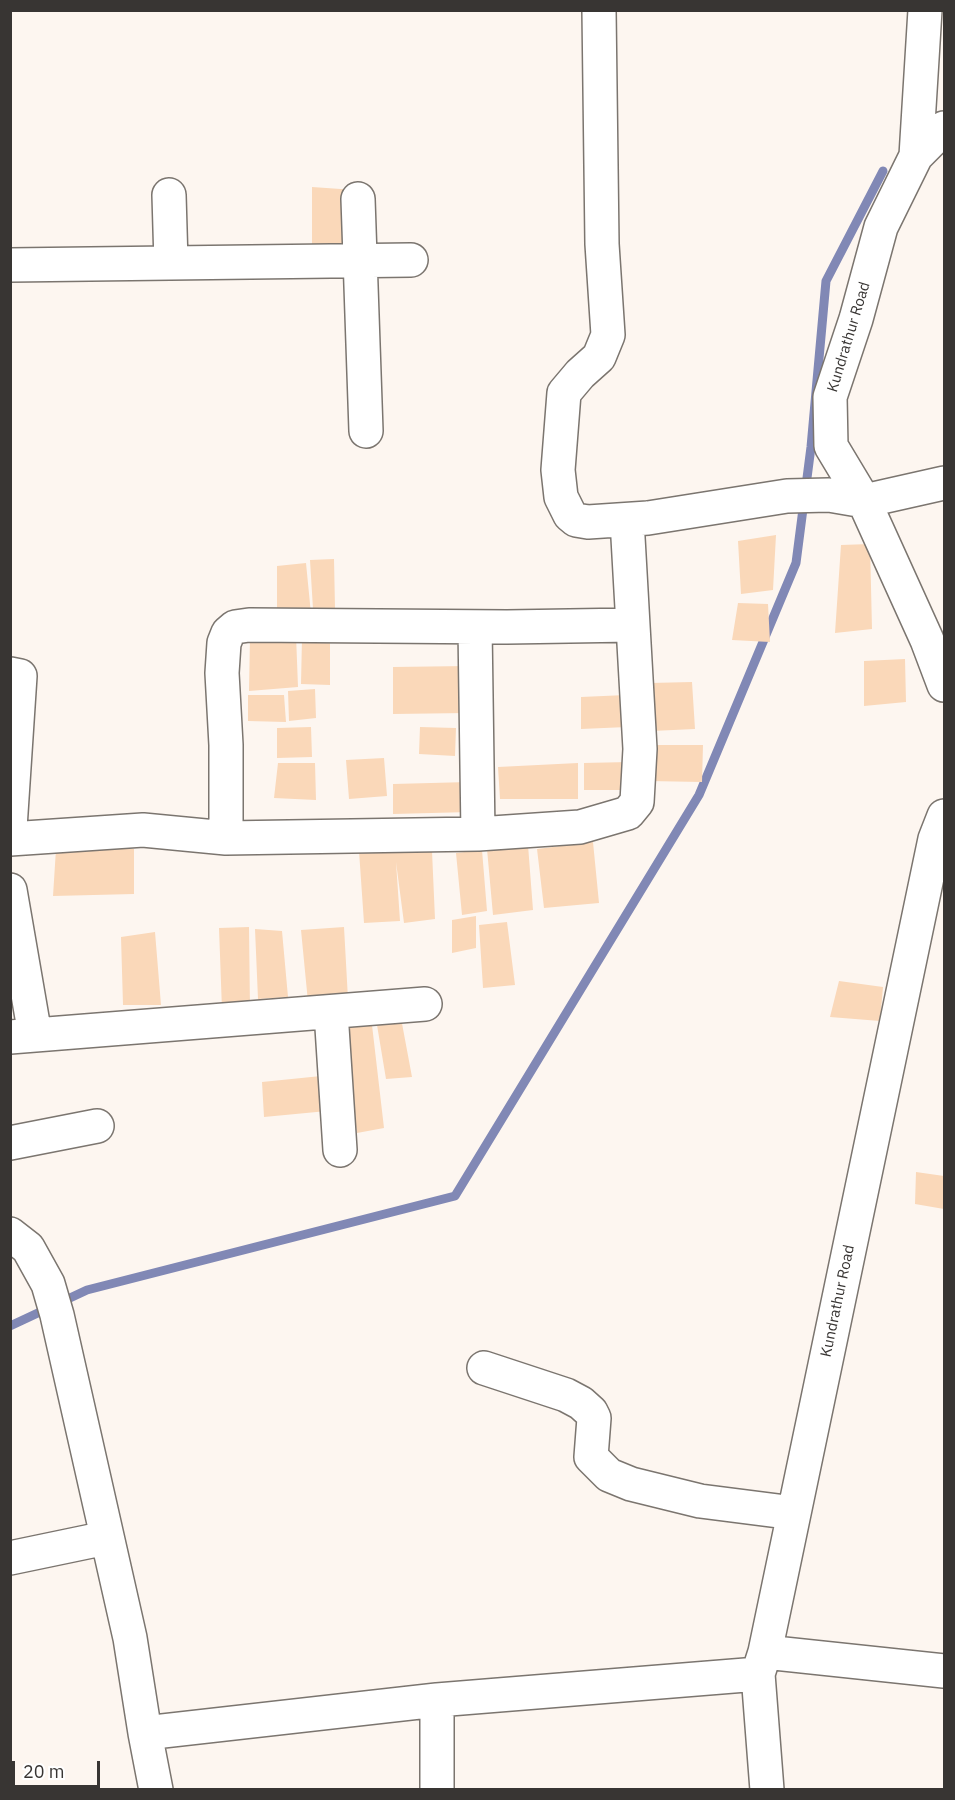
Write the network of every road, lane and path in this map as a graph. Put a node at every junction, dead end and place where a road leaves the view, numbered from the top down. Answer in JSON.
{"nodes":[{"id":1,"x":599,"y":10,"type":"edge"},
{"id":2,"x":926,"y":10,"type":"edge"},
{"id":3,"x":945,"y":128,"type":"edge"},
{"id":4,"x":916,"y":156,"type":"junction"},
{"id":5,"x":169,"y":195,"type":"dead end"},
{"id":6,"x":358,"y":199,"type":"dead end"},
{"id":7,"x":411,"y":260,"type":"dead end"},
{"id":8,"x":361,"y":261,"type":"junction"},
{"id":9,"x":171,"y":263,"type":"junction"},
{"id":10,"x":10,"y":265,"type":"edge"},
{"id":11,"x":366,"y":431,"type":"dead end"},
{"id":12,"x":945,"y":483,"type":"edge"},
{"id":13,"x":864,"y":501,"type":"junction"},
{"id":14,"x":627,"y":520,"type":"junction"},
{"id":15,"x":632,"y":625,"type":"junction"},
{"id":16,"x":475,"y":627,"type":"junction"},
{"id":17,"x":10,"y":674,"type":"edge"},
{"id":18,"x":945,"y":685,"type":"edge"},
{"id":19,"x":10,"y":828,"type":"edge"},
{"id":20,"x":941,"y":829,"type":"edge"},
{"id":21,"x":478,"y":834,"type":"junction"},
{"id":22,"x":226,"y":838,"type":"junction"},
{"id":23,"x":10,"y":839,"type":"edge"},
{"id":24,"x":10,"y":890,"type":"edge"},
{"id":25,"x":425,"y":1004,"type":"dead end"},
{"id":26,"x":331,"y":1012,"type":"junction"},
{"id":27,"x":23,"y":1036,"type":"edge"},
{"id":28,"x":97,"y":1126,"type":"dead end"},
{"id":29,"x":10,"y":1143,"type":"edge"},
{"id":30,"x":340,"y":1150,"type":"dead end"},
{"id":31,"x":10,"y":1234,"type":"edge"},
{"id":32,"x":484,"y":1368,"type":"dead end"},
{"id":33,"x":794,"y":1513,"type":"junction"},
{"id":34,"x":106,"y":1538,"type":"junction"},
{"id":35,"x":10,"y":1557,"type":"edge"},
{"id":36,"x":762,"y":1663,"type":"junction"},
{"id":37,"x":945,"y":1671,"type":"edge"},
{"id":38,"x":437,"y":1700,"type":"junction"},
{"id":39,"x":145,"y":1733,"type":"junction"},
{"id":40,"x":156,"y":1790,"type":"edge"},
{"id":41,"x":437,"y":1790,"type":"edge"},
{"id":42,"x":767,"y":1790,"type":"edge"}],
"edges":[{"from":1,"to":14,"type":"street"},
{"from":2,"to":4,"type":"street"},
{"from":3,"to":4,"type":"street","name":"Kundrathur Road"},
{"from":4,"to":13,"type":"street","name":"Kundrathur Road"},
{"from":5,"to":9,"type":"street"},
{"from":6,"to":8,"type":"street"},
{"from":7,"to":8,"type":"street"},
{"from":8,"to":9,"type":"street"},
{"from":8,"to":11,"type":"street"},
{"from":9,"to":10,"type":"street"},
{"from":12,"to":13,"type":"street"},
{"from":13,"to":14,"type":"street"},
{"from":13,"to":18,"type":"street","name":"Kundrathur Road"},
{"from":14,"to":15,"type":"street"},
{"from":15,"to":16,"type":"street"},
{"from":15,"to":21,"type":"street"},
{"from":16,"to":21,"type":"street"},
{"from":16,"to":22,"type":"street"},
{"from":17,"to":19,"type":"street"},
{"from":20,"to":33,"type":"street","name":"Kundrathur Road"},
{"from":21,"to":22,"type":"street"},
{"from":22,"to":23,"type":"street"},
{"from":24,"to":27,"type":"street"},
{"from":25,"to":26,"type":"street"},
{"from":26,"to":27,"type":"street"},
{"from":26,"to":30,"type":"street"},
{"from":28,"to":29,"type":"street"},
{"from":31,"to":34,"type":"street"},
{"from":32,"to":33,"type":"street"},
{"from":33,"to":36,"type":"street","name":"Kundrathur Road"},
{"from":34,"to":35,"type":"street"},
{"from":34,"to":39,"type":"street"},
{"from":36,"to":37,"type":"street"},
{"from":36,"to":38,"type":"street"},
{"from":36,"to":42,"type":"street","name":"Kundrathur Road"},
{"from":38,"to":39,"type":"street"},
{"from":38,"to":41,"type":"street"},
{"from":39,"to":40,"type":"street"}]}
